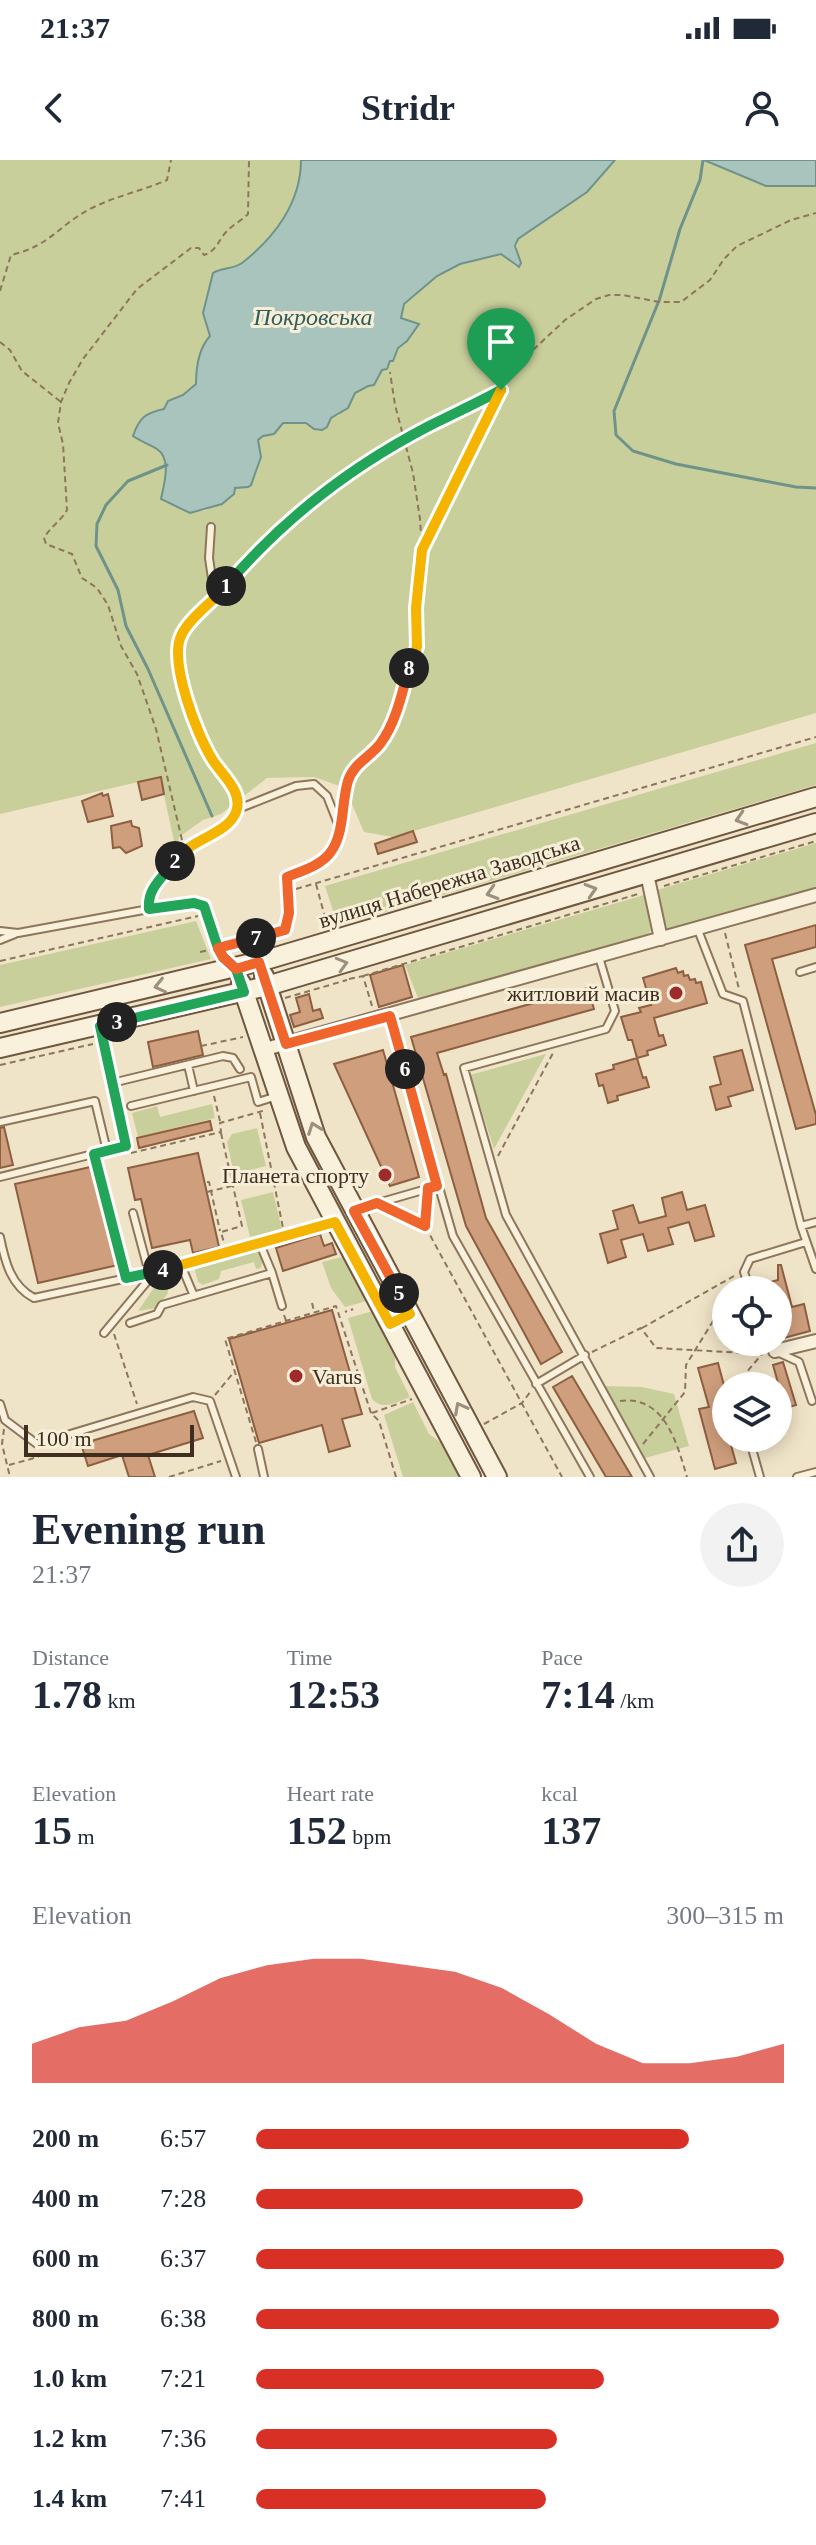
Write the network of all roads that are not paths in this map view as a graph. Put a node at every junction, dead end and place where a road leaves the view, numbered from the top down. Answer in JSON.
{"nodes":[{"id":1,"x":211,"y":527,"type":"dead end"},
{"id":2,"x":816,"y":797,"type":"edge"},
{"id":3,"x":238,"y":809,"type":"junction"},
{"id":4,"x":816,"y":823,"type":"edge"},
{"id":5,"x":648,"y":882,"type":"junction"},
{"id":6,"x":816,"y":895,"type":"edge"},
{"id":7,"x":149,"y":909,"type":"junction"},
{"id":8,"x":697,"y":929,"type":"junction"},
{"id":9,"x":0,"y":931,"type":"edge"},
{"id":10,"x":18,"y":933,"type":"junction"},
{"id":11,"x":661,"y":939,"type":"junction"},
{"id":12,"x":0,"y":940,"type":"edge"},
{"id":13,"x":218,"y":948,"type":"junction"},
{"id":14,"x":599,"y":957,"type":"junction"},
{"id":15,"x":259,"y":962,"type":"junction"},
{"id":16,"x":816,"y":967,"type":"edge"},
{"id":17,"x":236,"y":969,"type":"junction"},
{"id":18,"x":800,"y":972,"type":"dead end"},
{"id":19,"x":244,"y":992,"type":"junction"},
{"id":20,"x":274,"y":992,"type":"junction"},
{"id":21,"x":390,"y":1016,"type":"junction"},
{"id":22,"x":0,"y":1023,"type":"edge"},
{"id":23,"x":101,"y":1034,"type":"junction"},
{"id":24,"x":286,"y":1044,"type":"junction"},
{"id":25,"x":0,"y":1048,"type":"edge"},
{"id":26,"x":262,"y":1050,"type":"junction"},
{"id":27,"x":188,"y":1065,"type":"junction"},
{"id":28,"x":240,"y":1069,"type":"dead end"},
{"id":29,"x":112,"y":1083,"type":"junction"},
{"id":30,"x":194,"y":1091,"type":"junction"},
{"id":31,"x":274,"y":1101,"type":"junction"},
{"id":32,"x":131,"y":1106,"type":"dead end"},
{"id":33,"x":0,"y":1122,"type":"edge"},
{"id":34,"x":107,"y":1151,"type":"junction"},
{"id":35,"x":0,"y":1177,"type":"edge"},
{"id":36,"x":437,"y":1186,"type":"junction"},
{"id":37,"x":354,"y":1211,"type":"junction"},
{"id":38,"x":133,"y":1213,"type":"dead end"},
{"id":39,"x":335,"y":1222,"type":"junction"},
{"id":40,"x":816,"y":1222,"type":"edge"},
{"id":41,"x":801,"y":1226,"type":"junction"},
{"id":42,"x":0,"y":1237,"type":"edge"},
{"id":43,"x":806,"y":1242,"type":"junction"},
{"id":44,"x":260,"y":1244,"type":"junction"},
{"id":45,"x":181,"y":1265,"type":"junction"},
{"id":46,"x":816,"y":1269,"type":"edge"},
{"id":47,"x":152,"y":1273,"type":"junction"},
{"id":48,"x":272,"y":1273,"type":"junction"},
{"id":49,"x":745,"y":1276,"type":"edge"},
{"id":50,"x":194,"y":1296,"type":"junction"},
{"id":51,"x":282,"y":1306,"type":"dead end"},
{"id":52,"x":410,"y":1314,"type":"junction"},
{"id":53,"x":130,"y":1323,"type":"dead end"},
{"id":54,"x":390,"y":1324,"type":"junction"},
{"id":55,"x":104,"y":1333,"type":"dead end"},
{"id":56,"x":816,"y":1341,"type":"edge"},
{"id":57,"x":792,"y":1344,"type":"edge"},
{"id":58,"x":585,"y":1355,"type":"junction"},
{"id":59,"x":788,"y":1356,"type":"edge"},
{"id":60,"x":536,"y":1384,"type":"junction"},
{"id":61,"x":812,"y":1401,"type":"dead end"},
{"id":62,"x":0,"y":1404,"type":"edge"},
{"id":63,"x":258,"y":1449,"type":"road end"},
{"id":64,"x":753,"y":1452,"type":"edge"},
{"id":65,"x":816,"y":1472,"type":"edge"},
{"id":66,"x":236,"y":1477,"type":"edge"},
{"id":67,"x":264,"y":1477,"type":"edge"},
{"id":68,"x":471,"y":1477,"type":"edge"},
{"id":69,"x":497,"y":1477,"type":"edge"},
{"id":70,"x":590,"y":1477,"type":"edge"},
{"id":71,"x":650,"y":1477,"type":"edge"},
{"id":72,"x":760,"y":1477,"type":"edge"},
{"id":73,"x":797,"y":1477,"type":"edge"}],
"edges":[{"from":1,"to":3,"type":"lane"},
{"from":2,"to":15,"type":"main road","name":"вулиця Набережна Заводська","one_way":true},
{"from":3,"to":7,"type":"lane"},
{"from":3,"to":13,"type":"lane"},
{"from":4,"to":5,"type":"main road"},
{"from":5,"to":11,"type":"street"},
{"from":20,"to":5,"type":"main road","one_way":true},
{"from":6,"to":8,"type":"street"},
{"from":7,"to":10,"type":"lane"},
{"from":7,"to":13,"type":"lane"},
{"from":8,"to":11,"type":"street"},
{"from":8,"to":41,"type":"lane"},
{"from":9,"to":10,"type":"lane"},
{"from":10,"to":12,"type":"lane"},
{"from":11,"to":14,"type":"street"},
{"from":13,"to":17,"type":"lane"},
{"from":14,"to":21,"type":"street"},
{"from":14,"to":58,"type":"lane"},
{"from":15,"to":17,"type":"main road","name":"вулиця Набережна Заводська"},
{"from":15,"to":20,"type":"main road"},
{"from":16,"to":18,"type":"lane"},
{"from":17,"to":19,"type":"main road"},
{"from":17,"to":22,"type":"main road","name":"вулиця Набережна Заводська","one_way":true},
{"from":19,"to":20,"type":"main road"},
{"from":19,"to":23,"type":"main road"},
{"from":19,"to":26,"type":"main road"},
{"from":20,"to":24,"type":"main road"},
{"from":21,"to":24,"type":"street"},
{"from":21,"to":36,"type":"lane"},
{"from":23,"to":25,"type":"main road"},
{"from":23,"to":29,"type":"lane"},
{"from":24,"to":26,"type":"street"},
{"from":37,"to":24,"type":"main road","one_way":true},
{"from":26,"to":31,"type":"main road"},
{"from":27,"to":28,"type":"lane"},
{"from":27,"to":29,"type":"lane"},
{"from":27,"to":30,"type":"lane"},
{"from":29,"to":34,"type":"lane"},
{"from":30,"to":31,"type":"lane"},
{"from":30,"to":32,"type":"lane"},
{"from":31,"to":39,"type":"main road"},
{"from":33,"to":34,"type":"lane"},
{"from":34,"to":35,"type":"lane"},
{"from":36,"to":37,"type":"lane"},
{"from":36,"to":60,"type":"lane"},
{"from":37,"to":52,"type":"main road"},
{"from":38,"to":47,"type":"lane"},
{"from":39,"to":44,"type":"lane"},
{"from":39,"to":54,"type":"main road"},
{"from":40,"to":41,"type":"lane"},
{"from":41,"to":43,"type":"lane"},
{"from":42,"to":47,"type":"lane"},
{"from":43,"to":46,"type":"lane"},
{"from":43,"to":49,"type":"lane"},
{"from":44,"to":45,"type":"lane"},
{"from":44,"to":48,"type":"lane"},
{"from":45,"to":47,"type":"lane"},
{"from":45,"to":50,"type":"lane"},
{"from":47,"to":55,"type":"lane"},
{"from":48,"to":50,"type":"lane"},
{"from":48,"to":51,"type":"lane"},
{"from":50,"to":53,"type":"lane"},
{"from":52,"to":54,"type":"main road"},
{"from":69,"to":52,"type":"main road","one_way":true},
{"from":54,"to":68,"type":"main road"},
{"from":56,"to":57,"type":"street"},
{"from":58,"to":60,"type":"lane"},
{"from":58,"to":71,"type":"lane"},
{"from":59,"to":61,"type":"lane"},
{"from":60,"to":70,"type":"lane"},
{"from":62,"to":66,"type":"lane"},
{"from":63,"to":67,"type":"lane"},
{"from":64,"to":72,"type":"lane"},
{"from":65,"to":73,"type":"lane"}]}
